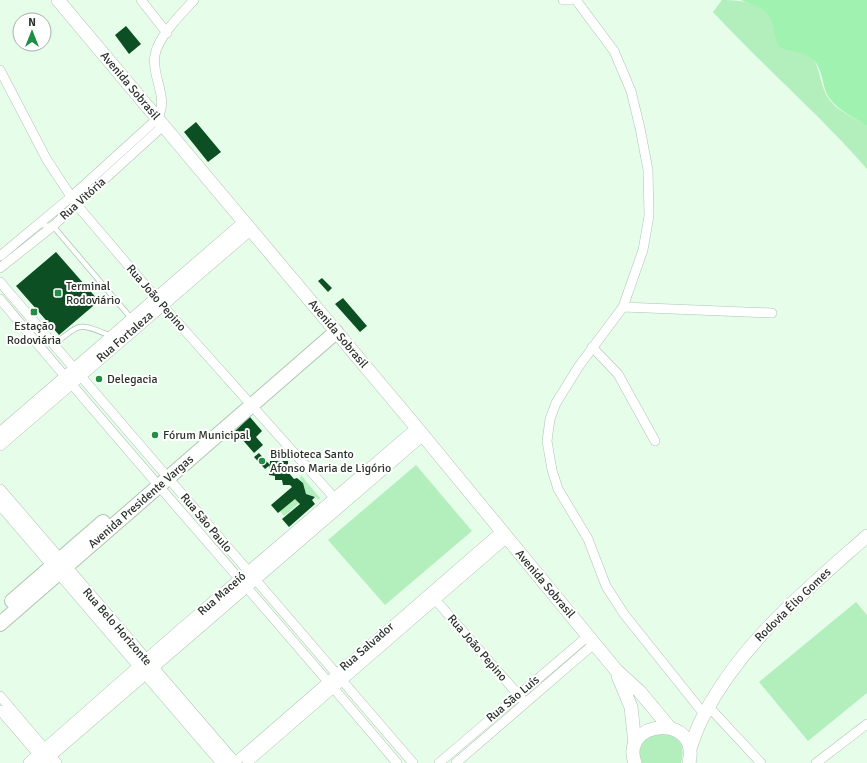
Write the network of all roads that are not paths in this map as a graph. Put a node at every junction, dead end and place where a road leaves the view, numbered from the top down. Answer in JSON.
{"nodes":[{"id":1,"x":58,"y":0,"type":"edge"},
{"id":2,"x":141,"y":0,"type":"edge"},
{"id":3,"x":194,"y":0,"type":"edge"},
{"id":4,"x":569,"y":0,"type":"edge"},
{"id":5,"x":167,"y":32,"type":"junction"},
{"id":6,"x":0,"y":70,"type":"edge"},
{"id":7,"x":160,"y":122,"type":"junction"},
{"id":8,"x":74,"y":201,"type":"junction"},
{"id":9,"x":38,"y":225,"type":"junction"},
{"id":10,"x":53,"y":226,"type":"junction"},
{"id":11,"x":247,"y":226,"type":"junction"},
{"id":12,"x":10,"y":247,"type":"junction"},
{"id":13,"x":17,"y":255,"type":"junction"},
{"id":14,"x":0,"y":256,"type":"edge"},
{"id":15,"x":0,"y":268,"type":"edge"},
{"id":16,"x":0,"y":282,"type":"edge"},
{"id":17,"x":0,"y":299,"type":"edge"},
{"id":18,"x":159,"y":301,"type":"junction"},
{"id":19,"x":623,"y":307,"type":"junction"},
{"id":20,"x":772,"y":313,"type":"dead end"},
{"id":21,"x":135,"y":322,"type":"junction"},
{"id":22,"x":334,"y":329,"type":"junction"},
{"id":23,"x":111,"y":336,"type":"junction"},
{"id":24,"x":53,"y":345,"type":"junction"},
{"id":25,"x":592,"y":347,"type":"junction"},
{"id":26,"x":100,"y":352,"type":"junction"},
{"id":27,"x":77,"y":372,"type":"junction"},
{"id":28,"x":68,"y":380,"type":"junction"},
{"id":29,"x":248,"y":403,"type":"junction"},
{"id":30,"x":111,"y":412,"type":"junction"},
{"id":31,"x":103,"y":421,"type":"junction"},
{"id":32,"x":420,"y":432,"type":"junction"},
{"id":33,"x":4,"y":433,"type":"edge"},
{"id":34,"x":135,"y":439,"type":"junction"},
{"id":35,"x":655,"y":441,"type":"dead end"},
{"id":36,"x":0,"y":445,"type":"edge"},
{"id":37,"x":126,"y":447,"type":"junction"},
{"id":38,"x":161,"y":478,"type":"junction"},
{"id":39,"x":2,"y":499,"type":"edge"},
{"id":40,"x":338,"y":502,"type":"junction"},
{"id":41,"x":196,"y":511,"type":"junction"},
{"id":42,"x":188,"y":518,"type":"junction"},
{"id":43,"x":504,"y":535,"type":"junction"},
{"id":44,"x":867,"y":536,"type":"edge"},
{"id":45,"x":222,"y":541,"type":"junction"},
{"id":46,"x":214,"y":549,"type":"junction"},
{"id":47,"x":59,"y":566,"type":"junction"},
{"id":48,"x":252,"y":576,"type":"junction"},
{"id":49,"x":243,"y":583,"type":"junction"},
{"id":50,"x":429,"y":593,"type":"junction"},
{"id":51,"x":436,"y":601,"type":"junction"},
{"id":52,"x":278,"y":606,"type":"junction"},
{"id":53,"x":210,"y":611,"type":"junction"},
{"id":54,"x":0,"y":612,"type":"edge"},
{"id":55,"x":269,"y":614,"type":"junction"},
{"id":56,"x":0,"y":624,"type":"edge"},
{"id":57,"x":178,"y":632,"type":"junction"},
{"id":58,"x":591,"y":640,"type":"junction"},
{"id":59,"x":185,"y":641,"type":"junction"},
{"id":60,"x":311,"y":644,"type":"junction"},
{"id":61,"x":365,"y":649,"type":"junction"},
{"id":62,"x":303,"y":652,"type":"junction"},
{"id":63,"x":372,"y":656,"type":"junction"},
{"id":64,"x":142,"y":663,"type":"junction"},
{"id":65,"x":616,"y":670,"type":"junction"},
{"id":66,"x":150,"y":672,"type":"junction"},
{"id":67,"x":336,"y":673,"type":"junction"},
{"id":68,"x":328,"y":681,"type":"junction"},
{"id":69,"x":343,"y":682,"type":"junction"},
{"id":70,"x":335,"y":689,"type":"junction"},
{"id":71,"x":518,"y":695,"type":"junction"},
{"id":72,"x":0,"y":696,"type":"edge"},
{"id":73,"x":110,"y":698,"type":"junction"},
{"id":74,"x":525,"y":703,"type":"junction"},
{"id":75,"x":179,"y":705,"type":"junction"},
{"id":76,"x":0,"y":710,"type":"edge"},
{"id":77,"x":295,"y":710,"type":"junction"},
{"id":78,"x":704,"y":714,"type":"junction"},
{"id":79,"x":12,"y":717,"type":"junction"},
{"id":80,"x":302,"y":717,"type":"junction"},
{"id":81,"x":375,"y":718,"type":"junction"},
{"id":82,"x":366,"y":726,"type":"junction"},
{"id":83,"x":673,"y":729,"type":"junction"},
{"id":84,"x":865,"y":729,"type":"edge"},
{"id":85,"x":458,"y":746,"type":"junction"},
{"id":86,"x":406,"y":754,"type":"junction"},
{"id":87,"x":466,"y":755,"type":"junction"},
{"id":88,"x":633,"y":755,"type":"edge"},
{"id":89,"x":692,"y":757,"type":"edge"},
{"id":90,"x":46,"y":759,"type":"edge"},
{"id":91,"x":29,"y":763,"type":"edge"},
{"id":92,"x":222,"y":763,"type":"edge"},
{"id":93,"x":234,"y":763,"type":"edge"},
{"id":94,"x":248,"y":763,"type":"edge"},
{"id":95,"x":397,"y":763,"type":"edge"},
{"id":96,"x":413,"y":763,"type":"edge"},
{"id":97,"x":439,"y":763,"type":"edge"},
{"id":98,"x":456,"y":763,"type":"edge"},
{"id":99,"x":761,"y":763,"type":"edge"},
{"id":100,"x":816,"y":763,"type":"edge"}],
"edges":[{"from":1,"to":7,"type":"main road","name":"Avenida Sobrasil"},
{"from":2,"to":5,"type":"street"},
{"from":3,"to":5,"type":"street"},
{"from":4,"to":19,"type":"street"},
{"from":5,"to":7,"type":"street"},
{"from":6,"to":8,"type":"street","name":"Rua João Pepino"},
{"from":7,"to":8,"type":"street","name":"Rua Vitória"},
{"from":7,"to":11,"type":"main road","name":"Avenida Sobrasil"},
{"from":8,"to":9,"type":"street","name":"Rua Vitória"},
{"from":8,"to":10,"type":"street","name":"Rua Vitória"},
{"from":8,"to":18,"type":"street","name":"Rua João Pepino"},
{"from":9,"to":10,"type":"lane"},
{"from":9,"to":12,"type":"street","name":"Rua Vitória"},
{"from":10,"to":13,"type":"street","name":"Rua Vitória"},
{"from":10,"to":21,"type":"lane"},
{"from":11,"to":18,"type":"street","name":"Rua Fortaleza"},
{"from":11,"to":22,"type":"main road","name":"Avenida Sobrasil"},
{"from":12,"to":13,"type":"street"},
{"from":12,"to":14,"type":"street","name":"Rua Vitória"},
{"from":13,"to":15,"type":"street","name":"Rua Vitória"},
{"from":16,"to":24,"type":"street","name":"Rua São Paulo"},
{"from":17,"to":28,"type":"street","name":"Rua São Paulo"},
{"from":18,"to":21,"type":"street","name":"Rua Fortaleza"},
{"from":18,"to":29,"type":"street","name":"Rua João Pepino"},
{"from":19,"to":20,"type":"street"},
{"from":19,"to":25,"type":"street"},
{"from":21,"to":23,"type":"street","name":"Rua Fortaleza"},
{"from":21,"to":26,"type":"street","name":"Rua Fortaleza"},
{"from":22,"to":29,"type":"main road","name":"Avenida Presidente Vargas"},
{"from":22,"to":32,"type":"main road","name":"Avenida Sobrasil"},
{"from":23,"to":24,"type":"lane"},
{"from":23,"to":26,"type":"street","name":"Rua Fortaleza"},
{"from":24,"to":27,"type":"street","name":"Rua São Paulo"},
{"from":25,"to":35,"type":"street"},
{"from":25,"to":78,"type":"street"},
{"from":26,"to":27,"type":"street","name":"Rua Fortaleza"},
{"from":27,"to":28,"type":"street","name":"Rua Fortaleza"},
{"from":27,"to":30,"type":"street","name":"Rua São Paulo"},
{"from":28,"to":31,"type":"street","name":"Rua São Paulo"},
{"from":28,"to":33,"type":"street","name":"Rua Fortaleza"},
{"from":29,"to":38,"type":"main road","name":"Avenida Presidente Vargas"},
{"from":29,"to":40,"type":"street","name":"Rua João Pepino"},
{"from":30,"to":31,"type":"street"},
{"from":30,"to":34,"type":"street","name":"Rua São Paulo"},
{"from":31,"to":37,"type":"street","name":"Rua São Paulo"},
{"from":32,"to":40,"type":"street","name":"Rua Maceió"},
{"from":32,"to":43,"type":"main road","name":"Avenida Sobrasil"},
{"from":33,"to":36,"type":"street","name":"Rua Fortaleza"},
{"from":34,"to":37,"type":"street"},
{"from":34,"to":38,"type":"street","name":"Rua São Paulo"},
{"from":37,"to":38,"type":"street","name":"Rua São Paulo"},
{"from":38,"to":41,"type":"street","name":"Rua São Paulo"},
{"from":38,"to":42,"type":"street","name":"Rua São Paulo"},
{"from":38,"to":47,"type":"main road","name":"Avenida Presidente Vargas"},
{"from":39,"to":47,"type":"street","name":"Rua Belo Horizonte"},
{"from":40,"to":48,"type":"street","name":"Rua Maceió"},
{"from":41,"to":42,"type":"street"},
{"from":41,"to":45,"type":"street","name":"Rua São Paulo"},
{"from":42,"to":46,"type":"street","name":"Rua São Paulo"},
{"from":43,"to":50,"type":"street","name":"Rua Salvador"},
{"from":43,"to":51,"type":"street","name":"Rua Salvador"},
{"from":43,"to":58,"type":"main road","name":"Avenida Sobrasil"},
{"from":44,"to":78,"type":"main road","name":"Rodovia Élio Gomes"},
{"from":45,"to":46,"type":"street"},
{"from":45,"to":48,"type":"street","name":"Rua São Paulo"},
{"from":46,"to":49,"type":"street","name":"Rua São Paulo"},
{"from":47,"to":54,"type":"main road","name":"Avenida Presidente Vargas"},
{"from":47,"to":56,"type":"main road","name":"Avenida Presidente Vargas"},
{"from":47,"to":64,"type":"street","name":"Rua Belo Horizonte"},
{"from":48,"to":49,"type":"street","name":"Rua Maceió"},
{"from":48,"to":52,"type":"street","name":"Rua São Paulo"},
{"from":49,"to":53,"type":"street","name":"Rua Maceió"},
{"from":49,"to":55,"type":"street","name":"Rua São Paulo"},
{"from":50,"to":51,"type":"street","name":"Rua João Pepino"},
{"from":50,"to":61,"type":"street","name":"Rua Salvador"},
{"from":51,"to":63,"type":"street","name":"Rua Salvador"},
{"from":51,"to":71,"type":"street","name":"Rua João Pepino"},
{"from":52,"to":55,"type":"street"},
{"from":52,"to":60,"type":"street","name":"Rua São Paulo"},
{"from":53,"to":57,"type":"street","name":"Rua Maceió"},
{"from":53,"to":59,"type":"street","name":"Rua Maceió"},
{"from":55,"to":62,"type":"street","name":"Rua São Paulo"},
{"from":57,"to":59,"type":"street"},
{"from":57,"to":64,"type":"street","name":"Rua Maceió"},
{"from":58,"to":65,"type":"main road","name":"Avenida Sobrasil"},
{"from":58,"to":71,"type":"street","name":"Rua São Luís"},
{"from":58,"to":74,"type":"street","name":"Rua São Luís"},
{"from":59,"to":66,"type":"street","name":"Rua Maceió"},
{"from":60,"to":62,"type":"street"},
{"from":60,"to":67,"type":"street","name":"Rua São Paulo"},
{"from":61,"to":63,"type":"street"},
{"from":61,"to":67,"type":"street","name":"Rua Salvador"},
{"from":62,"to":68,"type":"street","name":"Rua São Paulo"},
{"from":63,"to":69,"type":"street","name":"Rua Salvador"},
{"from":64,"to":66,"type":"street","name":"Rua Belo Horizonte"},
{"from":64,"to":73,"type":"street","name":"Rua Maceió"},
{"from":65,"to":83,"type":"main road","name":"Avenida Sobrasil"},
{"from":65,"to":88,"type":"main road","name":"Avenida Sobrasil"},
{"from":66,"to":73,"type":"street","name":"Rua Maceió"},
{"from":66,"to":75,"type":"street","name":"Rua Belo Horizonte"},
{"from":67,"to":68,"type":"street","name":"Rua Salvador"},
{"from":67,"to":69,"type":"street","name":"Rua São Paulo"},
{"from":68,"to":70,"type":"street","name":"Rua São Paulo"},
{"from":68,"to":77,"type":"street","name":"Rua Salvador"},
{"from":69,"to":70,"type":"street","name":"Rua Salvador"},
{"from":69,"to":81,"type":"street","name":"Rua São Paulo"},
{"from":70,"to":80,"type":"street","name":"Rua Salvador"},
{"from":70,"to":82,"type":"street","name":"Rua São Paulo"},
{"from":71,"to":74,"type":"street","name":"Rua João Pepino"},
{"from":71,"to":85,"type":"street","name":"Rua São Luís"},
{"from":72,"to":79,"type":"street"},
{"from":73,"to":90,"type":"street","name":"Rua Maceió"},
{"from":74,"to":87,"type":"street","name":"Rua São Luís"},
{"from":75,"to":92,"type":"street","name":"Rua Belo Horizonte"},
{"from":75,"to":93,"type":"street","name":"Rua Belo Horizonte"},
{"from":76,"to":79,"type":"street"},
{"from":77,"to":80,"type":"street"},
{"from":77,"to":93,"type":"street","name":"Rua Salvador"},
{"from":78,"to":83,"type":"main road"},
{"from":78,"to":89,"type":"main road","name":"Rodovia Élio Gomes"},
{"from":78,"to":99,"type":"street"},
{"from":79,"to":90,"type":"street"},
{"from":80,"to":94,"type":"street","name":"Rua Salvador"},
{"from":81,"to":82,"type":"street"},
{"from":81,"to":86,"type":"street","name":"Rua São Paulo"},
{"from":82,"to":95,"type":"street","name":"Rua São Paulo"},
{"from":83,"to":88,"type":"main road"},
{"from":83,"to":89,"type":"main road","name":"Avenida Sobrasil"},
{"from":84,"to":100,"type":"street"},
{"from":85,"to":87,"type":"street"},
{"from":85,"to":97,"type":"street","name":"Rua São Luís"},
{"from":86,"to":95,"type":"street"},
{"from":86,"to":96,"type":"street","name":"Rua São Paulo"},
{"from":87,"to":98,"type":"street","name":"Rua São Luís"},
{"from":90,"to":91,"type":"street","name":"Rua Maceió"}]}
